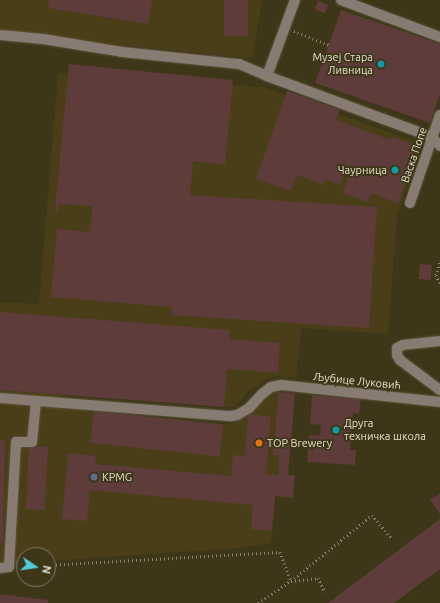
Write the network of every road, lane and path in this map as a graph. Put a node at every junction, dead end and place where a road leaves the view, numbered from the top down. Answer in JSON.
{"nodes":[{"id":1,"x":296,"y":0,"type":"edge"},
{"id":2,"x":341,"y":0,"type":"edge"},
{"id":3,"x":285,"y":28,"type":"junction"},
{"id":4,"x":0,"y":36,"type":"edge"},
{"id":5,"x":440,"y":37,"type":"edge"},
{"id":6,"x":329,"y":45,"type":"dead end"},
{"id":7,"x":267,"y":76,"type":"junction"},
{"id":8,"x":440,"y":115,"type":"edge"},
{"id":9,"x":432,"y":137,"type":"junction"},
{"id":10,"x":440,"y":146,"type":"edge"},
{"id":11,"x":410,"y":203,"type":"dead end"},
{"id":12,"x":440,"y":263,"type":"edge"},
{"id":13,"x":440,"y":283,"type":"edge"},
{"id":14,"x":440,"y":341,"type":"edge"},
{"id":15,"x":440,"y":390,"type":"edge"},
{"id":16,"x":0,"y":398,"type":"edge"},
{"id":17,"x":36,"y":401,"type":"junction"},
{"id":18,"x":440,"y":402,"type":"edge"},
{"id":19,"x":392,"y":540,"type":"dead end"},
{"id":20,"x":56,"y":565,"type":"edge"},
{"id":21,"x":0,"y":568,"type":"edge"},
{"id":22,"x":291,"y":581,"type":"junction"},
{"id":23,"x":325,"y":592,"type":"dead end"},
{"id":24,"x":258,"y":603,"type":"edge"}],
"edges":[{"from":1,"to":3,"type":"lane"},
{"from":2,"to":5,"type":"lane"},
{"from":3,"to":6,"type":"path"},
{"from":3,"to":7,"type":"lane"},
{"from":4,"to":7,"type":"lane"},
{"from":7,"to":9,"type":"lane"},
{"from":8,"to":9,"type":"lane","name":"Васка Попе"},
{"from":9,"to":10,"type":"lane"},
{"from":9,"to":11,"type":"lane","name":"Васка Попе"},
{"from":12,"to":13,"type":"path"},
{"from":14,"to":15,"type":"lane"},
{"from":16,"to":17,"type":"lane"},
{"from":17,"to":18,"type":"lane","name":"Љубице Луковић"},
{"from":17,"to":21,"type":"lane"},
{"from":19,"to":22,"type":"path"},
{"from":20,"to":22,"type":"path"},
{"from":22,"to":23,"type":"path"},
{"from":22,"to":24,"type":"path"}]}
